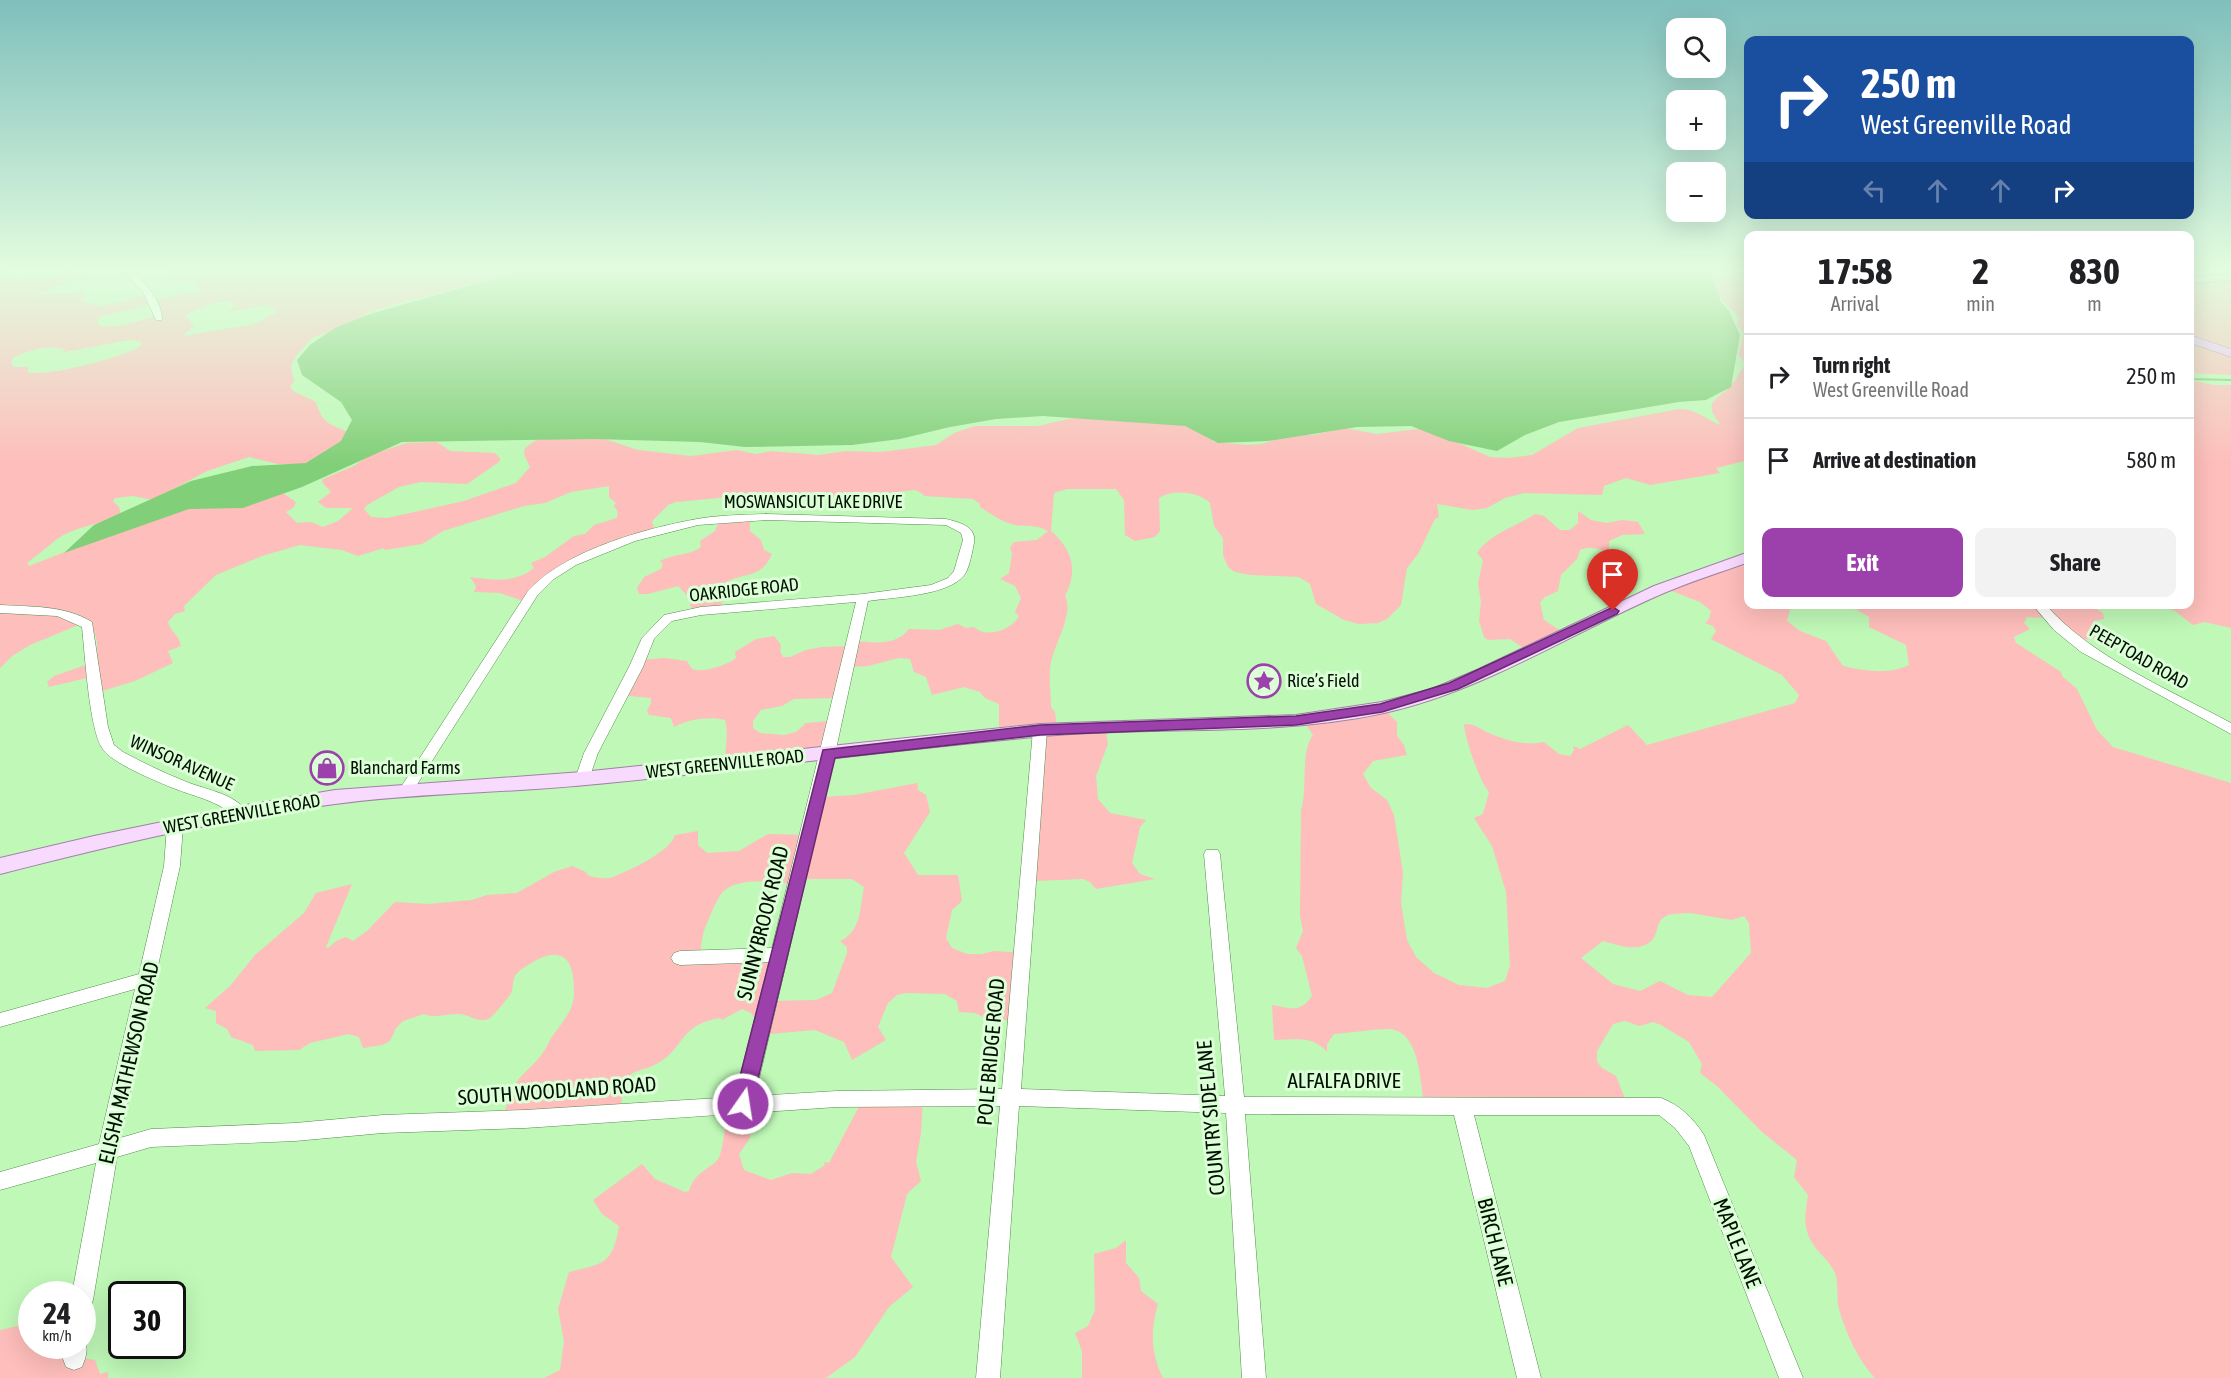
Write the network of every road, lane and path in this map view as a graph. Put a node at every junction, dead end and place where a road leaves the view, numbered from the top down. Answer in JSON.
{"nodes":[{"id":1,"x":2194,"y":340,"type":"edge"},
{"id":2,"x":2231,"y":353,"type":"edge"},
{"id":3,"x":1744,"y":559,"type":"edge"},
{"id":4,"x":864,"y":598,"type":"junction"},
{"id":5,"x":0,"y":609,"type":"edge"},
{"id":6,"x":2042,"y":609,"type":"edge"},
{"id":7,"x":2231,"y":729,"type":"edge"},
{"id":8,"x":1040,"y":730,"type":"junction"},
{"id":9,"x":828,"y":754,"type":"junction"},
{"id":10,"x":582,"y":779,"type":"junction"},
{"id":11,"x":406,"y":790,"type":"junction"},
{"id":12,"x":240,"y":813,"type":"junction"},
{"id":13,"x":175,"y":826,"type":"junction"},
{"id":14,"x":1212,"y":854,"type":"dead end"},
{"id":15,"x":0,"y":866,"type":"edge"},
{"id":16,"x":777,"y":955,"type":"junction"},
{"id":17,"x":680,"y":957,"type":"dead end"},
{"id":18,"x":147,"y":979,"type":"junction"},
{"id":19,"x":0,"y":1020,"type":"edge"},
{"id":20,"x":1010,"y":1096,"type":"junction"},
{"id":21,"x":743,"y":1104,"type":"junction"},
{"id":22,"x":1235,"y":1105,"type":"junction"},
{"id":23,"x":1462,"y":1106,"type":"junction"},
{"id":24,"x":1675,"y":1114,"type":"joint"},
{"id":25,"x":108,"y":1149,"type":"junction"},
{"id":26,"x":0,"y":1181,"type":"edge"},
{"id":27,"x":85,"y":1281,"type":"edge"},
{"id":28,"x":988,"y":1378,"type":"edge"},
{"id":29,"x":1254,"y":1378,"type":"edge"},
{"id":30,"x":1529,"y":1378,"type":"edge"},
{"id":31,"x":1791,"y":1378,"type":"edge"}],
"edges":[{"from":1,"to":2,"type":"highway"},
{"from":3,"to":8,"type":"main road","name":"WEST GREENVILLE ROAD"},
{"from":4,"to":9,"type":"street"},
{"from":4,"to":10,"type":"street","name":"OAKRIDGE ROAD"},
{"from":4,"to":11,"type":"street","name":"MOSWANSICUT LAKE DRIVE"},
{"from":5,"to":12,"type":"street","name":"WINSOR AVENUE"},
{"from":6,"to":7,"type":"street","name":"PEEPTOAD ROAD"},
{"from":8,"to":9,"type":"main road","name":"WEST GREENVILLE ROAD"},
{"from":8,"to":20,"type":"street","name":"POLE BRIDGE ROAD"},
{"from":9,"to":10,"type":"main road","name":"WEST GREENVILLE ROAD"},
{"from":9,"to":16,"type":"street","name":"SUNNYBROOK ROAD"},
{"from":10,"to":11,"type":"main road","name":"WEST GREENVILLE ROAD"},
{"from":11,"to":12,"type":"main road","name":"WEST GREENVILLE ROAD"},
{"from":12,"to":13,"type":"main road","name":"WEST GREENVILLE ROAD"},
{"from":13,"to":15,"type":"main road","name":"WEST GREENVILLE ROAD"},
{"from":13,"to":18,"type":"street","name":"ELISHA MATHEWSON ROAD"},
{"from":14,"to":22,"type":"street","name":"COUNTRY SIDE LANE"},
{"from":16,"to":17,"type":"street"},
{"from":16,"to":21,"type":"street","name":"SUNNYBROOK ROAD"},
{"from":18,"to":19,"type":"street"},
{"from":18,"to":25,"type":"street","name":"ELISHA MATHEWSON ROAD"},
{"from":20,"to":21,"type":"street","name":"SOUTH WOODLAND ROAD"},
{"from":20,"to":22,"type":"street","name":"ALFALFA DRIVE"},
{"from":20,"to":28,"type":"street","name":"POLE BRIDGE ROAD"},
{"from":21,"to":25,"type":"street","name":"SOUTH WOODLAND ROAD"},
{"from":22,"to":23,"type":"street","name":"ALFALFA DRIVE"},
{"from":22,"to":29,"type":"street","name":"COUNTRY SIDE LANE"},
{"from":23,"to":24,"type":"street","name":"ALFALFA DRIVE"},
{"from":23,"to":30,"type":"street","name":"BIRCH LANE"},
{"from":24,"to":31,"type":"street","name":"MAPLE LANE"},
{"from":25,"to":26,"type":"street","name":"SOUTH WOODLAND ROAD"},
{"from":25,"to":27,"type":"street","name":"ELISHA MATHEWSON ROAD"}]}
